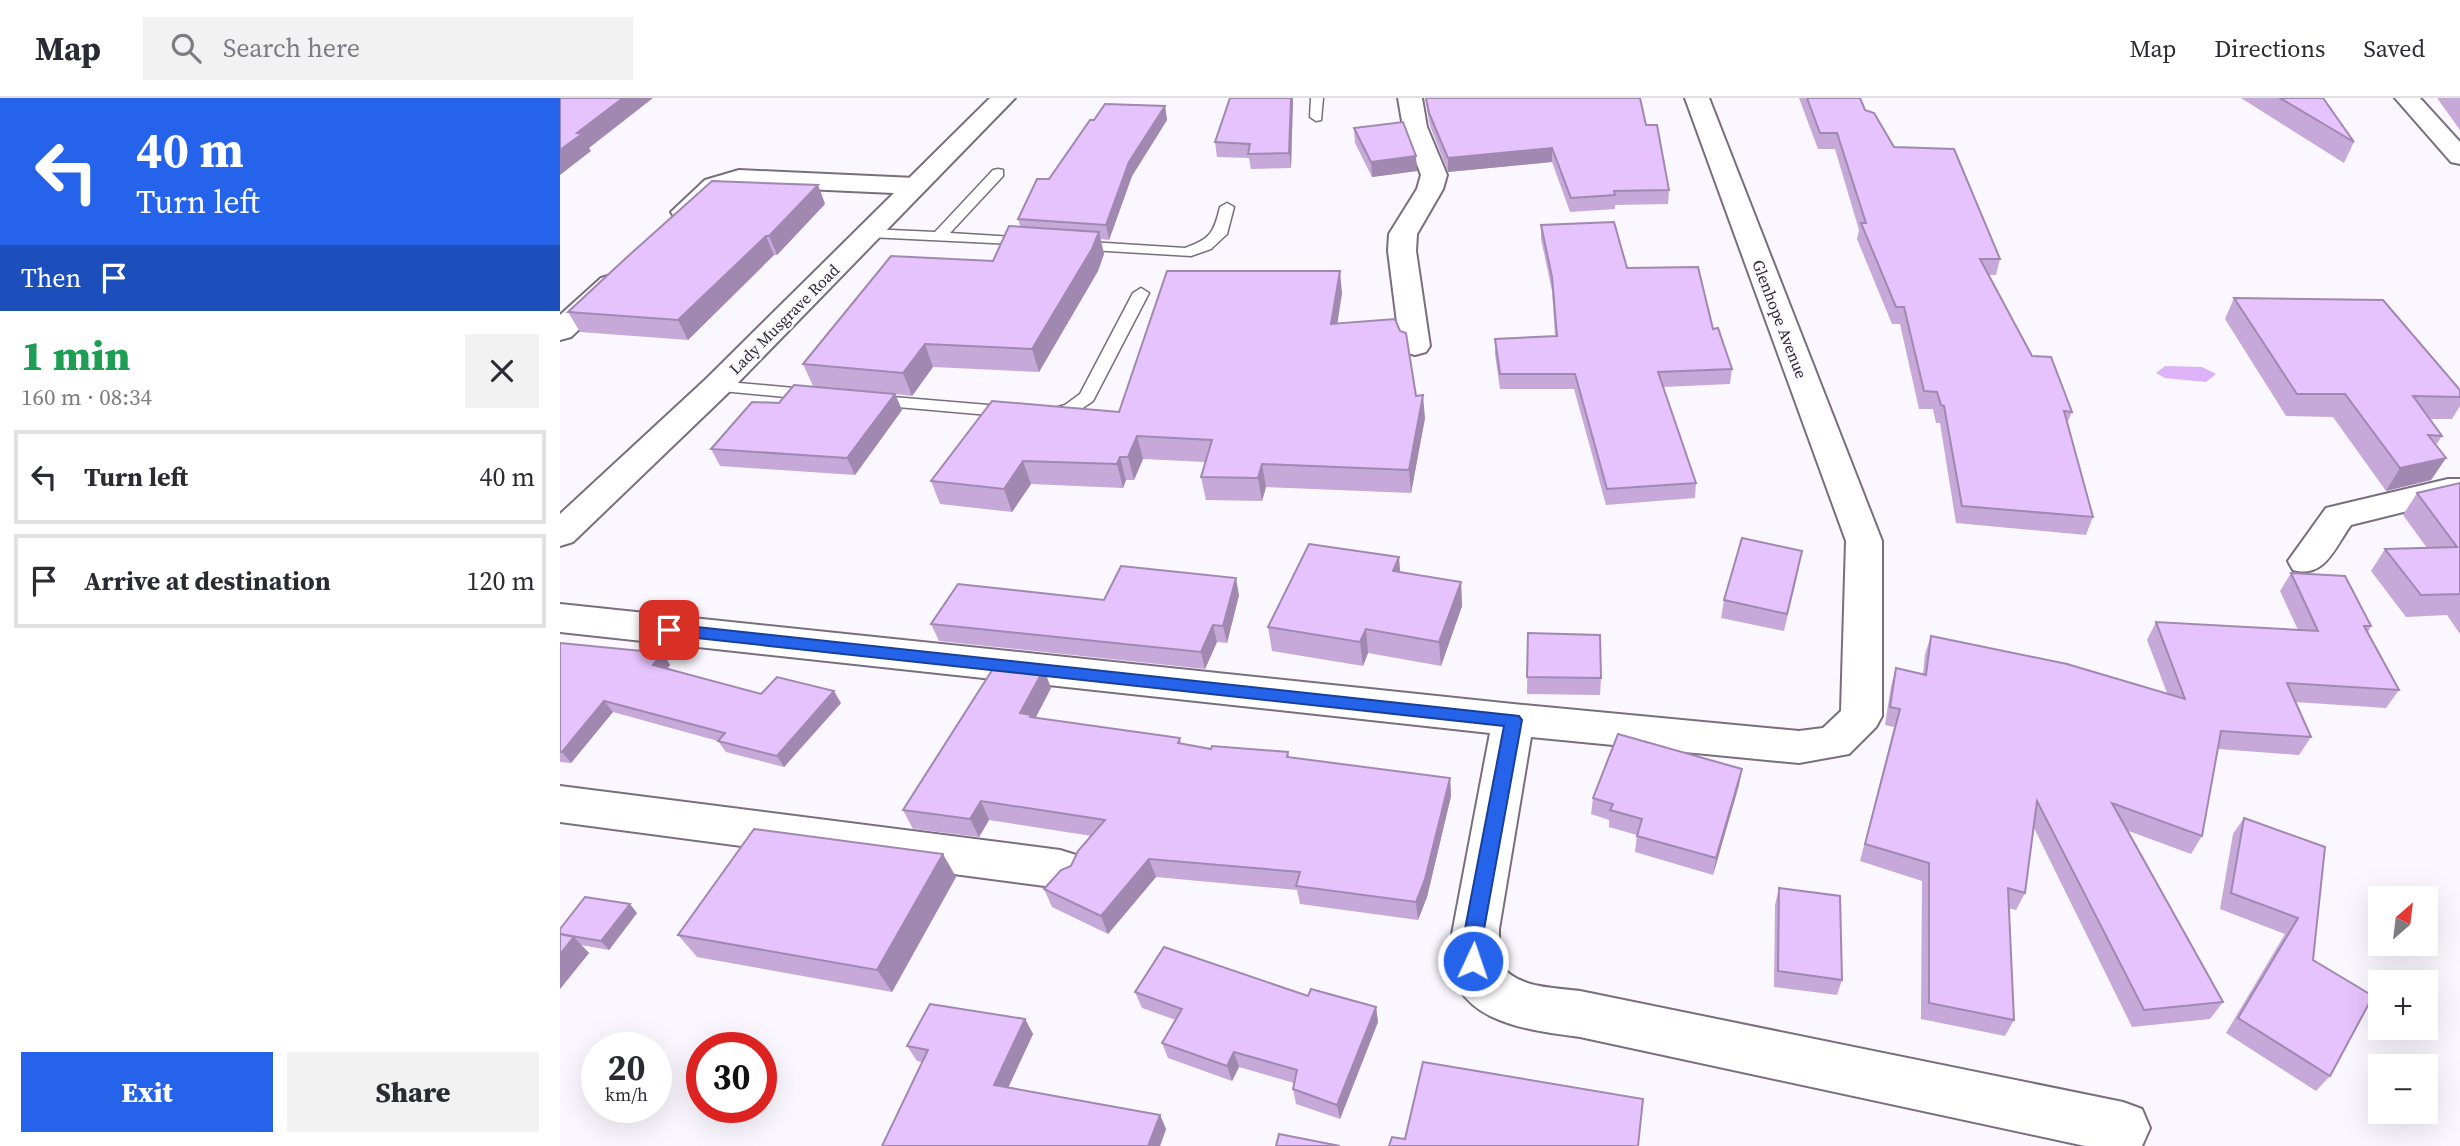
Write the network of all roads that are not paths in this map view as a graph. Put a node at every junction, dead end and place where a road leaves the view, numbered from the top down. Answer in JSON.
{"nodes":[{"id":1,"x":1003,"y":98,"type":"edge"},
{"id":2,"x":1317,"y":98,"type":"edge"},
{"id":3,"x":1410,"y":98,"type":"edge"},
{"id":4,"x":1697,"y":98,"type":"edge"},
{"id":5,"x":2407,"y":98,"type":"edge"},
{"id":6,"x":1316,"y":117,"type":"dead end"},
{"id":7,"x":2460,"y":157,"type":"edge"},
{"id":8,"x":998,"y":173,"type":"dead end"},
{"id":9,"x":915,"y":186,"type":"junction"},
{"id":10,"x":1227,"y":207,"type":"dead end"},
{"id":11,"x":667,"y":229,"type":"edge"},
{"id":12,"x":869,"y":233,"type":"junction"},
{"id":13,"x":940,"y":235,"type":"junction"},
{"id":14,"x":629,"y":267,"type":"edge"},
{"id":15,"x":1141,"y":293,"type":"dead end"},
{"id":16,"x":560,"y":331,"type":"edge"},
{"id":17,"x":1415,"y":346,"type":"dead end"},
{"id":18,"x":717,"y":386,"type":"junction"},
{"id":19,"x":829,"y":396,"type":"edge"},
{"id":20,"x":856,"y":399,"type":"edge"},
{"id":21,"x":2460,"y":490,"type":"edge"},
{"id":22,"x":560,"y":534,"type":"edge"},
{"id":23,"x":2306,"y":561,"type":"dead end"},
{"id":24,"x":560,"y":618,"type":"edge"},
{"id":25,"x":1513,"y":720,"type":"junction"},
{"id":26,"x":560,"y":804,"type":"edge"},
{"id":27,"x":1060,"y":869,"type":"edge"},
{"id":28,"x":2123,"y":1128,"type":"dead end"}],
"edges":[{"from":1,"to":9,"type":"street","name":"Lady Musgrave Road"},
{"from":2,"to":6,"type":"lane"},
{"from":3,"to":17,"type":"street"},
{"from":4,"to":25,"type":"street","name":"Glenhope Avenue"},
{"from":5,"to":7,"type":"street"},
{"from":8,"to":13,"type":"lane"},
{"from":9,"to":11,"type":"street"},
{"from":9,"to":12,"type":"street","name":"Lady Musgrave Road"},
{"from":10,"to":13,"type":"lane"},
{"from":12,"to":13,"type":"lane"},
{"from":12,"to":18,"type":"street","name":"Lady Musgrave Road"},
{"from":14,"to":16,"type":"street"},
{"from":15,"to":20,"type":"lane"},
{"from":18,"to":19,"type":"lane"},
{"from":18,"to":22,"type":"street","name":"Lady Musgrave Road"},
{"from":21,"to":23,"type":"street"},
{"from":24,"to":25,"type":"street"},
{"from":25,"to":28,"type":"street"},
{"from":26,"to":27,"type":"street"}]}
